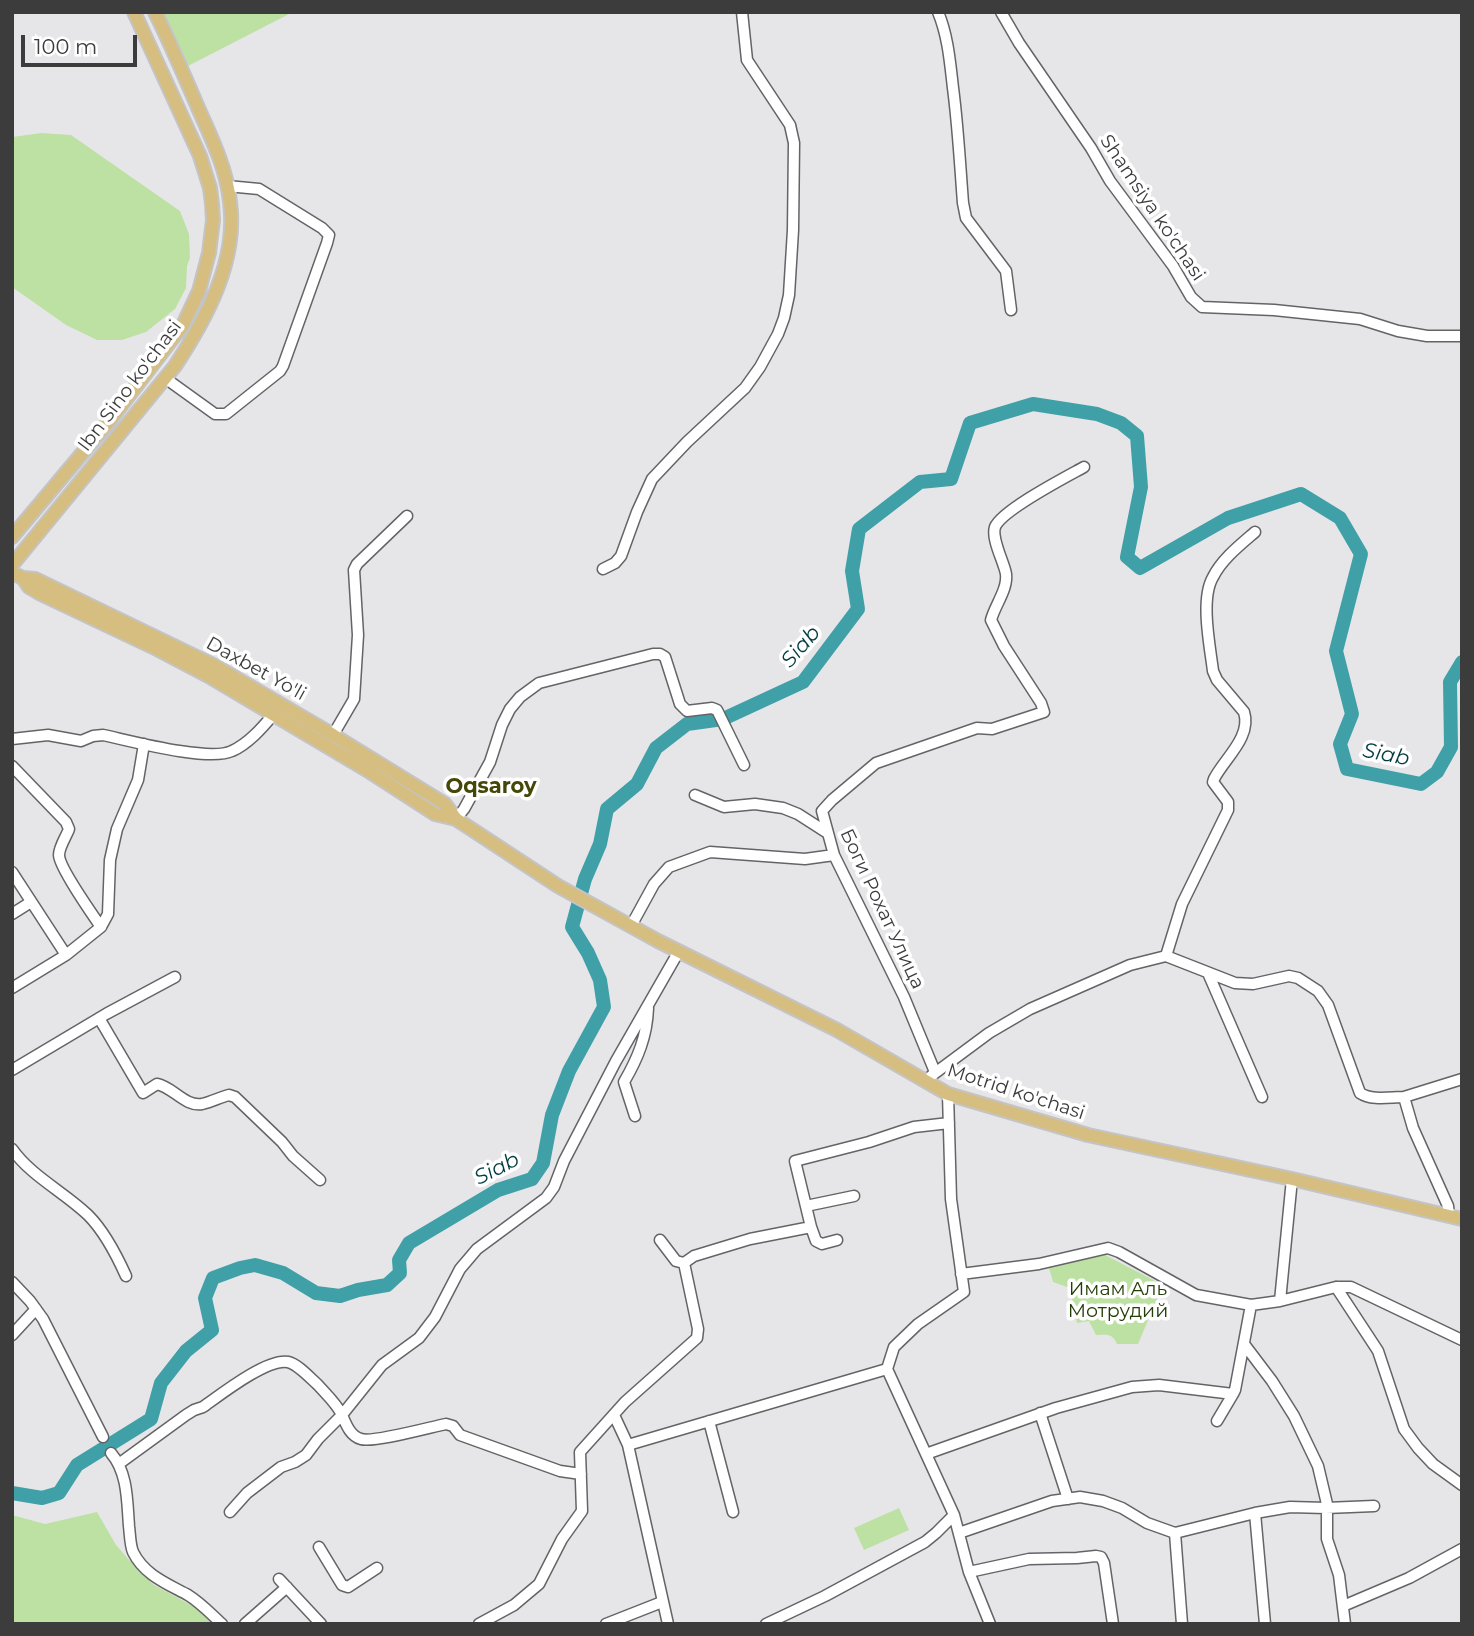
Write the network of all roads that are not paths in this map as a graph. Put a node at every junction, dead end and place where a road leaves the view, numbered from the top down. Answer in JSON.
{"nodes":[{"id":1,"x":134,"y":12,"type":"edge"},
{"id":2,"x":155,"y":12,"type":"edge"},
{"id":3,"x":742,"y":12,"type":"edge"},
{"id":4,"x":938,"y":12,"type":"edge"},
{"id":5,"x":1001,"y":12,"type":"edge"},
{"id":6,"x":227,"y":186,"type":"junction"},
{"id":7,"x":1011,"y":310,"type":"dead end"},
{"id":8,"x":1462,"y":336,"type":"edge"},
{"id":9,"x":165,"y":378,"type":"junction"},
{"id":10,"x":1084,"y":467,"type":"dead end"},
{"id":11,"x":407,"y":516,"type":"dead end"},
{"id":12,"x":1255,"y":532,"type":"dead end"},
{"id":13,"x":12,"y":537,"type":"edge"},
{"id":14,"x":12,"y":565,"type":"edge"},
{"id":15,"x":603,"y":569,"type":"dead end"},
{"id":16,"x":18,"y":576,"type":"edge"},
{"id":17,"x":273,"y":715,"type":"junction"},
{"id":18,"x":333,"y":734,"type":"junction"},
{"id":19,"x":12,"y":739,"type":"edge"},
{"id":20,"x":144,"y":744,"type":"junction"},
{"id":21,"x":744,"y":765,"type":"dead end"},
{"id":22,"x":12,"y":766,"type":"edge"},
{"id":23,"x":695,"y":795,"type":"dead end"},
{"id":24,"x":456,"y":819,"type":"junction"},
{"id":25,"x":826,"y":832,"type":"junction"},
{"id":26,"x":834,"y":855,"type":"junction"},
{"id":27,"x":12,"y":872,"type":"edge"},
{"id":28,"x":558,"y":886,"type":"joint"},
{"id":29,"x":31,"y":902,"type":"junction"},
{"id":30,"x":12,"y":914,"type":"edge"},
{"id":31,"x":631,"y":926,"type":"junction"},
{"id":32,"x":101,"y":927,"type":"junction"},
{"id":33,"x":679,"y":951,"type":"junction"},
{"id":34,"x":66,"y":955,"type":"junction"},
{"id":35,"x":1166,"y":956,"type":"junction"},
{"id":36,"x":1208,"y":973,"type":"junction"},
{"id":37,"x":175,"y":977,"type":"dead end"},
{"id":38,"x":12,"y":988,"type":"edge"},
{"id":39,"x":649,"y":1004,"type":"junction"},
{"id":40,"x":99,"y":1018,"type":"junction"},
{"id":41,"x":12,"y":1070,"type":"edge"},
{"id":42,"x":930,"y":1076,"type":"junction"},
{"id":43,"x":1462,"y":1079,"type":"edge"},
{"id":44,"x":948,"y":1094,"type":"junction"},
{"id":45,"x":1262,"y":1097,"type":"dead end"},
{"id":46,"x":1404,"y":1097,"type":"junction"},
{"id":47,"x":635,"y":1116,"type":"dead end"},
{"id":48,"x":949,"y":1123,"type":"junction"},
{"id":49,"x":12,"y":1149,"type":"edge"},
{"id":50,"x":1292,"y":1179,"type":"junction"},
{"id":51,"x":320,"y":1180,"type":"dead end"},
{"id":52,"x":854,"y":1196,"type":"dead end"},
{"id":53,"x":806,"y":1206,"type":"junction"},
{"id":54,"x":1455,"y":1218,"type":"edge"},
{"id":55,"x":811,"y":1227,"type":"junction"},
{"id":56,"x":660,"y":1240,"type":"dead end"},
{"id":57,"x":837,"y":1240,"type":"dead end"},
{"id":58,"x":684,"y":1263,"type":"junction"},
{"id":59,"x":961,"y":1274,"type":"junction"},
{"id":60,"x":126,"y":1276,"type":"dead end"},
{"id":61,"x":12,"y":1282,"type":"edge"},
{"id":62,"x":1336,"y":1287,"type":"junction"},
{"id":63,"x":1280,"y":1301,"type":"junction"},
{"id":64,"x":1251,"y":1305,"type":"junction"},
{"id":65,"x":36,"y":1309,"type":"junction"},
{"id":66,"x":12,"y":1335,"type":"edge"},
{"id":67,"x":1462,"y":1340,"type":"edge"},
{"id":68,"x":1244,"y":1344,"type":"junction"},
{"id":69,"x":887,"y":1369,"type":"junction"},
{"id":70,"x":1233,"y":1394,"type":"junction"},
{"id":71,"x":1040,"y":1413,"type":"junction"},
{"id":72,"x":342,"y":1415,"type":"junction"},
{"id":73,"x":614,"y":1415,"type":"junction"},
{"id":74,"x":709,"y":1421,"type":"junction"},
{"id":75,"x":1217,"y":1421,"type":"dead end"},
{"id":76,"x":103,"y":1437,"type":"dead end"},
{"id":77,"x":628,"y":1445,"type":"junction"},
{"id":78,"x":111,"y":1453,"type":"dead end"},
{"id":79,"x":926,"y":1454,"type":"junction"},
{"id":80,"x":120,"y":1463,"type":"junction"},
{"id":81,"x":581,"y":1475,"type":"junction"},
{"id":82,"x":1462,"y":1485,"type":"edge"},
{"id":83,"x":1068,"y":1499,"type":"junction"},
{"id":84,"x":1374,"y":1506,"type":"dead end"},
{"id":85,"x":1326,"y":1508,"type":"junction"},
{"id":86,"x":230,"y":1512,"type":"dead end"},
{"id":87,"x":733,"y":1512,"type":"dead end"},
{"id":88,"x":1255,"y":1513,"type":"junction"},
{"id":89,"x":954,"y":1515,"type":"junction"},
{"id":90,"x":960,"y":1533,"type":"junction"},
{"id":91,"x":1175,"y":1533,"type":"junction"},
{"id":92,"x":319,"y":1547,"type":"dead end"},
{"id":93,"x":1462,"y":1549,"type":"edge"},
{"id":94,"x":377,"y":1568,"type":"dead end"},
{"id":95,"x":969,"y":1572,"type":"junction"},
{"id":96,"x":279,"y":1579,"type":"dead end"},
{"id":97,"x":287,"y":1587,"type":"junction"},
{"id":98,"x":662,"y":1602,"type":"junction"},
{"id":99,"x":1343,"y":1606,"type":"junction"},
{"id":100,"x":222,"y":1624,"type":"edge"},
{"id":101,"x":245,"y":1624,"type":"edge"},
{"id":102,"x":321,"y":1624,"type":"edge"},
{"id":103,"x":479,"y":1624,"type":"edge"},
{"id":104,"x":606,"y":1624,"type":"edge"},
{"id":105,"x":668,"y":1624,"type":"edge"},
{"id":106,"x":766,"y":1624,"type":"edge"},
{"id":107,"x":990,"y":1624,"type":"edge"},
{"id":108,"x":1113,"y":1624,"type":"edge"},
{"id":109,"x":1182,"y":1624,"type":"edge"},
{"id":110,"x":1265,"y":1624,"type":"edge"},
{"id":111,"x":1345,"y":1624,"type":"edge"}],
"edges":[{"from":1,"to":13,"type":"main road","name":"Ibn Sino ko'chasi"},
{"from":2,"to":6,"type":"main road","name":"Ibn Sino ko'chasi"},
{"from":3,"to":15,"type":"street"},
{"from":4,"to":7,"type":"street"},
{"from":5,"to":8,"type":"street","name":"Shamsiya ko'chasi"},
{"from":6,"to":9,"type":"main road","name":"Ibn Sino ko'chasi"},
{"from":6,"to":9,"type":"street"},
{"from":9,"to":14,"type":"main road","name":"Ibn Sino ko'chasi"},
{"from":10,"to":25,"type":"street","name":"Боги Рохат Улица"},
{"from":11,"to":18,"type":"street"},
{"from":12,"to":35,"type":"street"},
{"from":16,"to":17,"type":"main road","name":"Daxbet Yo'li"},
{"from":16,"to":18,"type":"main road","name":"Daxbet Yo'li"},
{"from":17,"to":20,"type":"street"},
{"from":17,"to":24,"type":"main road","name":"Daxbet Yo'li"},
{"from":18,"to":24,"type":"main road","name":"Daxbet Yo'li"},
{"from":19,"to":20,"type":"street"},
{"from":20,"to":32,"type":"street"},
{"from":21,"to":24,"type":"street"},
{"from":22,"to":32,"type":"street"},
{"from":23,"to":25,"type":"street"},
{"from":24,"to":28,"type":"main road","name":"Daxbet Yo'li"},
{"from":25,"to":26,"type":"street","name":"Боги Рохат Улица"},
{"from":26,"to":31,"type":"street"},
{"from":26,"to":42,"type":"street","name":"Боги Рохат Улица"},
{"from":27,"to":29,"type":"street"},
{"from":28,"to":31,"type":"main road","name":"Motrid ko'chasi"},
{"from":29,"to":30,"type":"street"},
{"from":29,"to":34,"type":"street"},
{"from":31,"to":33,"type":"main road","name":"Motrid ko'chasi"},
{"from":32,"to":34,"type":"street"},
{"from":33,"to":39,"type":"street"},
{"from":33,"to":42,"type":"main road","name":"Motrid ko'chasi"},
{"from":34,"to":38,"type":"street"},
{"from":35,"to":36,"type":"street"},
{"from":35,"to":42,"type":"street"},
{"from":36,"to":45,"type":"street"},
{"from":36,"to":46,"type":"street"},
{"from":37,"to":40,"type":"street"},
{"from":39,"to":47,"type":"street"},
{"from":39,"to":72,"type":"street"},
{"from":40,"to":41,"type":"street"},
{"from":40,"to":51,"type":"street"},
{"from":42,"to":44,"type":"main road","name":"Motrid ko'chasi"},
{"from":43,"to":46,"type":"street"},
{"from":44,"to":48,"type":"street"},
{"from":44,"to":50,"type":"main road","name":"Motrid ko'chasi"},
{"from":46,"to":54,"type":"street"},
{"from":48,"to":53,"type":"street"},
{"from":48,"to":59,"type":"street"},
{"from":49,"to":60,"type":"street"},
{"from":50,"to":54,"type":"main road","name":"Motrid ko'chasi"},
{"from":50,"to":63,"type":"street"},
{"from":52,"to":53,"type":"street"},
{"from":53,"to":55,"type":"street"},
{"from":55,"to":57,"type":"street"},
{"from":55,"to":58,"type":"street"},
{"from":56,"to":58,"type":"street"},
{"from":58,"to":73,"type":"street"},
{"from":59,"to":64,"type":"street"},
{"from":59,"to":69,"type":"street"},
{"from":61,"to":65,"type":"street"},
{"from":62,"to":63,"type":"street"},
{"from":62,"to":67,"type":"street"},
{"from":62,"to":82,"type":"street"},
{"from":63,"to":64,"type":"street"},
{"from":64,"to":68,"type":"street"},
{"from":65,"to":66,"type":"street"},
{"from":65,"to":76,"type":"street"},
{"from":68,"to":70,"type":"street"},
{"from":68,"to":85,"type":"street"},
{"from":69,"to":74,"type":"street"},
{"from":69,"to":79,"type":"street"},
{"from":70,"to":71,"type":"street"},
{"from":70,"to":75,"type":"street"},
{"from":71,"to":79,"type":"street"},
{"from":71,"to":83,"type":"street"},
{"from":72,"to":80,"type":"street"},
{"from":72,"to":81,"type":"street"},
{"from":72,"to":86,"type":"street"},
{"from":73,"to":77,"type":"street"},
{"from":73,"to":81,"type":"street"},
{"from":74,"to":77,"type":"street"},
{"from":74,"to":87,"type":"street"},
{"from":77,"to":98,"type":"street"},
{"from":78,"to":80,"type":"street"},
{"from":79,"to":89,"type":"street"},
{"from":80,"to":100,"type":"street"},
{"from":81,"to":103,"type":"street"},
{"from":83,"to":90,"type":"street"},
{"from":83,"to":91,"type":"street"},
{"from":84,"to":85,"type":"street"},
{"from":85,"to":88,"type":"street"},
{"from":85,"to":99,"type":"street"},
{"from":88,"to":91,"type":"street"},
{"from":88,"to":110,"type":"street"},
{"from":89,"to":90,"type":"street"},
{"from":89,"to":106,"type":"street"},
{"from":90,"to":95,"type":"street"},
{"from":91,"to":109,"type":"street"},
{"from":92,"to":94,"type":"street"},
{"from":93,"to":99,"type":"street"},
{"from":95,"to":107,"type":"street"},
{"from":95,"to":108,"type":"street"},
{"from":96,"to":97,"type":"street"},
{"from":97,"to":101,"type":"street"},
{"from":97,"to":102,"type":"street"},
{"from":98,"to":104,"type":"street"},
{"from":98,"to":105,"type":"street"},
{"from":99,"to":111,"type":"street"}]}
